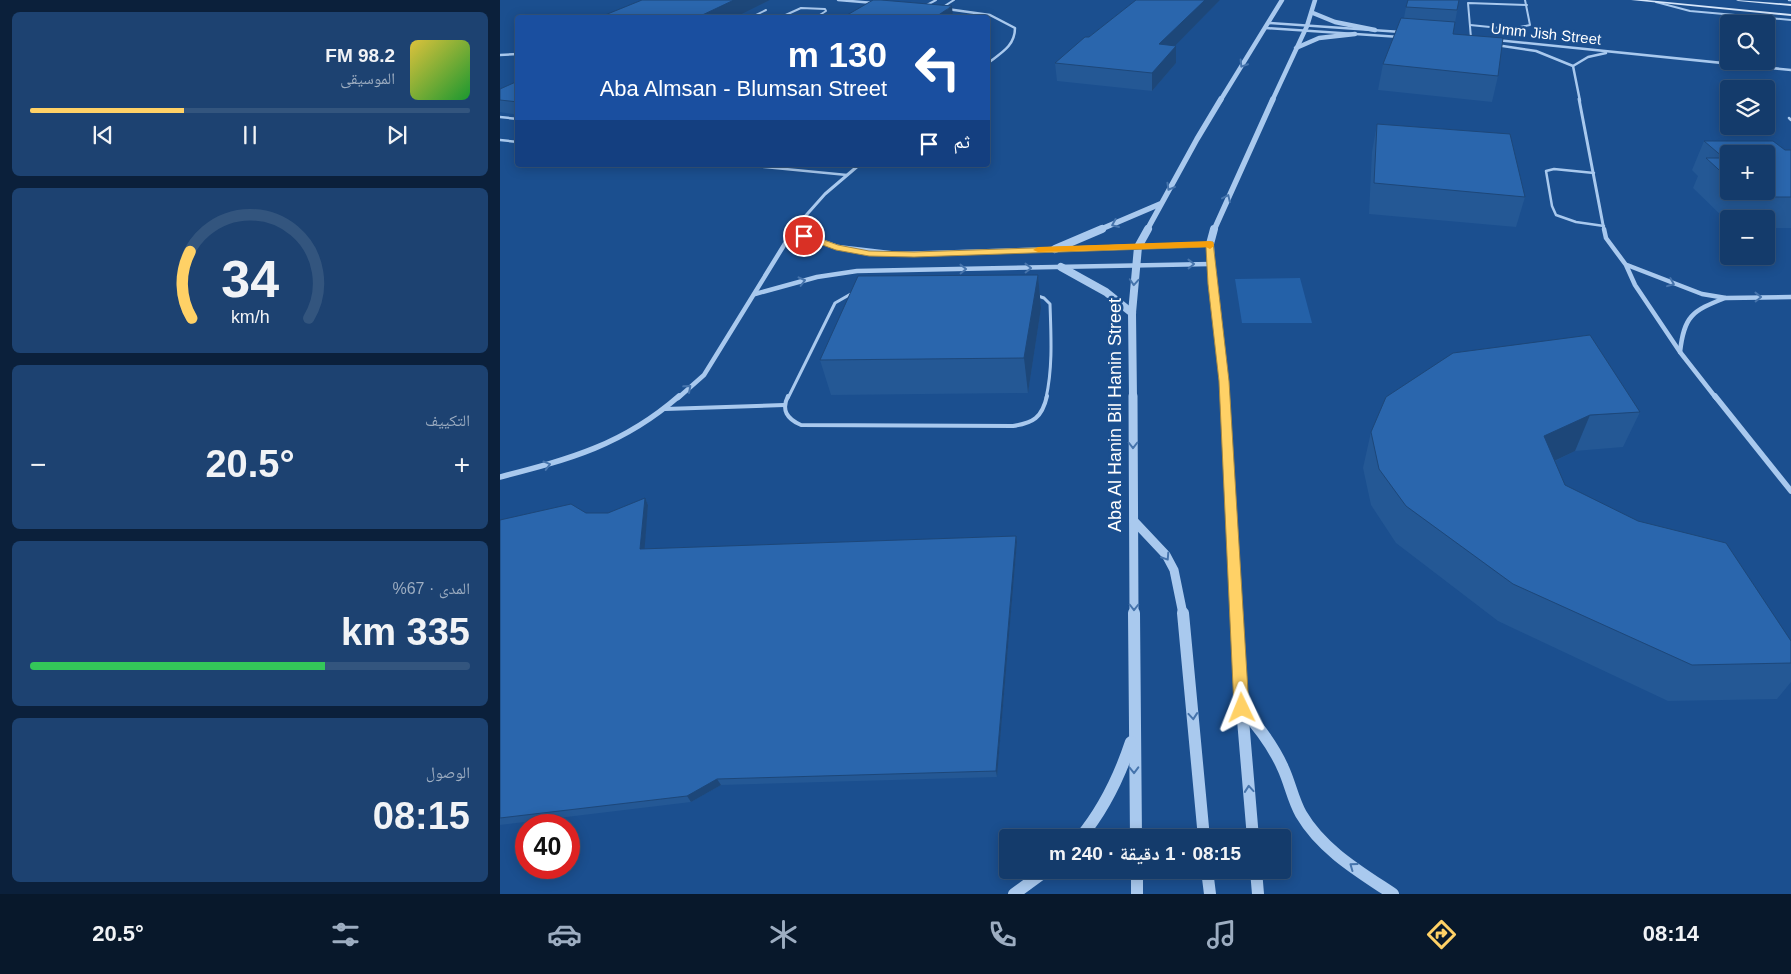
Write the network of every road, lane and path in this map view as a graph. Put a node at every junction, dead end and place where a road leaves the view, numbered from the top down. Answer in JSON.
{"nodes":[{"id":1,"x":838,"y":0,"type":"edge"},
{"id":2,"x":936,"y":0,"type":"edge"},
{"id":3,"x":954,"y":0,"type":"edge"},
{"id":4,"x":1282,"y":0,"type":"edge"},
{"id":5,"x":1315,"y":0,"type":"edge"},
{"id":6,"x":1525,"y":0,"type":"edge"},
{"id":7,"x":1633,"y":0,"type":"edge"},
{"id":8,"x":1738,"y":0,"type":"edge"},
{"id":9,"x":1656,"y":2,"type":"junction"},
{"id":10,"x":1791,"y":2,"type":"edge"},
{"id":11,"x":875,"y":3,"type":"edge"},
{"id":12,"x":1527,"y":5,"type":"junction"},
{"id":13,"x":924,"y":7,"type":"joint"},
{"id":14,"x":933,"y":8,"type":"edge"},
{"id":15,"x":942,"y":8,"type":"joint"},
{"id":16,"x":766,"y":10,"type":"dead end"},
{"id":17,"x":1312,"y":13,"type":"junction"},
{"id":18,"x":756,"y":15,"type":"edge"},
{"id":19,"x":786,"y":15,"type":"edge"},
{"id":20,"x":820,"y":15,"type":"edge"},
{"id":21,"x":990,"y":15,"type":"edge"},
{"id":22,"x":990,"y":15,"type":"edge"},
{"id":23,"x":1791,"y":15,"type":"edge"},
{"id":24,"x":1791,"y":20,"type":"edge"},
{"id":25,"x":1267,"y":25,"type":"junction"},
{"id":26,"x":1470,"y":25,"type":"junction"},
{"id":27,"x":1307,"y":26,"type":"junction"},
{"id":28,"x":1375,"y":30,"type":"junction"},
{"id":29,"x":1305,"y":31,"type":"junction"},
{"id":30,"x":1404,"y":32,"type":"edge"},
{"id":31,"x":1355,"y":34,"type":"junction"},
{"id":32,"x":1404,"y":38,"type":"edge"},
{"id":33,"x":1471,"y":38,"type":"joint"},
{"id":34,"x":1480,"y":39,"type":"edge"},
{"id":35,"x":1490,"y":40,"type":"edge"},
{"id":36,"x":1494,"y":45,"type":"edge"},
{"id":37,"x":1295,"y":48,"type":"junction"},
{"id":38,"x":1617,"y":52,"type":"junction"},
{"id":39,"x":515,"y":54,"type":"edge"},
{"id":40,"x":500,"y":55,"type":"edge"},
{"id":41,"x":990,"y":60,"type":"edge"},
{"id":42,"x":1573,"y":66,"type":"junction"},
{"id":43,"x":1791,"y":70,"type":"edge"},
{"id":44,"x":500,"y":117,"type":"edge"},
{"id":45,"x":515,"y":119,"type":"edge"},
{"id":46,"x":500,"y":140,"type":"edge"},
{"id":47,"x":515,"y":142,"type":"edge"},
{"id":48,"x":765,"y":167,"type":"edge"},
{"id":49,"x":857,"y":167,"type":"edge"},
{"id":50,"x":1594,"y":173,"type":"junction"},
{"id":51,"x":847,"y":175,"type":"junction"},
{"id":52,"x":1160,"y":204,"type":"junction"},
{"id":53,"x":1604,"y":226,"type":"junction"},
{"id":54,"x":794,"y":231,"type":"junction"},
{"id":55,"x":1210,"y":244,"type":"junction"},
{"id":56,"x":1138,"y":247,"type":"junction"},
{"id":57,"x":1055,"y":249,"type":"junction"},
{"id":58,"x":1211,"y":264,"type":"junction"},
{"id":59,"x":1136,"y":265,"type":"junction"},
{"id":60,"x":1626,"y":265,"type":"junction"},
{"id":61,"x":1061,"y":267,"type":"junction"},
{"id":62,"x":755,"y":294,"type":"junction"},
{"id":63,"x":1791,"y":296,"type":"edge"},
{"id":64,"x":1726,"y":298,"type":"junction"},
{"id":65,"x":1132,"y":313,"type":"junction"},
{"id":66,"x":1680,"y":352,"type":"junction"},
{"id":67,"x":784,"y":405,"type":"junction"},
{"id":68,"x":665,"y":408,"type":"junction"},
{"id":69,"x":500,"y":477,"type":"edge"},
{"id":70,"x":1791,"y":491,"type":"edge"},
{"id":71,"x":1134,"y":521,"type":"junction"},
{"id":72,"x":1242,"y":708,"type":"junction"},
{"id":73,"x":1134,"y":735,"type":"junction"},
{"id":74,"x":1088,"y":829,"type":"edge"},
{"id":75,"x":1136,"y":829,"type":"edge"},
{"id":76,"x":1203,"y":829,"type":"edge"},
{"id":77,"x":1252,"y":829,"type":"edge"},
{"id":78,"x":1035,"y":879,"type":"edge"},
{"id":79,"x":1136,"y":879,"type":"edge"},
{"id":80,"x":1209,"y":879,"type":"edge"},
{"id":81,"x":1257,"y":879,"type":"edge"},
{"id":82,"x":1014,"y":894,"type":"edge"},
{"id":83,"x":1137,"y":894,"type":"edge"},
{"id":84,"x":1210,"y":894,"type":"edge"},
{"id":85,"x":1258,"y":894,"type":"edge"},
{"id":86,"x":1393,"y":894,"type":"edge"}],
"edges":[{"from":1,"to":11,"type":"street"},
{"from":2,"to":13,"type":"lane"},
{"from":3,"to":15,"type":"lane"},
{"from":4,"to":25,"type":"street","name":"Aba Al Hanin Bil Hanin Street"},
{"from":5,"to":17,"type":"street"},
{"from":6,"to":12,"type":"lane"},
{"from":7,"to":9,"type":"main road"},
{"from":8,"to":10,"type":"main road"},
{"from":9,"to":23,"type":"main road"},
{"from":9,"to":24,"type":"lane"},
{"from":12,"to":26,"type":"lane"},
{"from":12,"to":26,"type":"lane"},
{"from":13,"to":14,"type":"street"},
{"from":15,"to":22,"type":"street"},
{"from":16,"to":18,"type":"lane"},
{"from":17,"to":27,"type":"street"},
{"from":17,"to":28,"type":"street"},
{"from":19,"to":20,"type":"lane"},
{"from":21,"to":41,"type":"street"},
{"from":25,"to":27,"type":"street"},
{"from":25,"to":29,"type":"street"},
{"from":25,"to":52,"type":"street","name":"Aba Al Hanin Bil Hanin Street","one_way":true},
{"from":26,"to":33,"type":"lane"},
{"from":27,"to":28,"type":"street"},
{"from":27,"to":29,"type":"street"},
{"from":28,"to":30,"type":"street"},
{"from":29,"to":31,"type":"street"},
{"from":29,"to":37,"type":"street"},
{"from":31,"to":32,"type":"street"},
{"from":31,"to":37,"type":"street"},
{"from":33,"to":34,"type":"street","name":"Umm Jish Street"},
{"from":35,"to":38,"type":"street","name":"Umm Jish Street"},
{"from":36,"to":42,"type":"street"},
{"from":55,"to":37,"type":"street","one_way":true},
{"from":38,"to":42,"type":"street"},
{"from":38,"to":43,"type":"street","name":"Umm Jish Street"},
{"from":39,"to":40,"type":"street"},
{"from":42,"to":50,"type":"street"},
{"from":44,"to":45,"type":"lane"},
{"from":46,"to":47,"type":"lane"},
{"from":48,"to":51,"type":"lane"},
{"from":49,"to":51,"type":"street"},
{"from":50,"to":53,"type":"street"},
{"from":50,"to":53,"type":"lane"},
{"from":51,"to":54,"type":"street"},
{"from":52,"to":56,"type":"street","name":"Aba Al Hanin Bil Hanin Street"},
{"from":52,"to":57,"type":"street","one_way":true},
{"from":53,"to":60,"type":"street"},
{"from":54,"to":57,"type":"street"},
{"from":54,"to":62,"type":"street"},
{"from":55,"to":56,"type":"street"},
{"from":55,"to":58,"type":"street"},
{"from":56,"to":57,"type":"street"},
{"from":56,"to":59,"type":"street","name":"Aba Al Hanin Bil Hanin Street"},
{"from":59,"to":58,"type":"street","one_way":true},
{"from":58,"to":72,"type":"street"},
{"from":59,"to":61,"type":"street"},
{"from":59,"to":65,"type":"street","name":"Aba Al Hanin Bil Hanin Street","one_way":true},
{"from":60,"to":64,"type":"street","one_way":true},
{"from":60,"to":66,"type":"street"},
{"from":62,"to":61,"type":"street","one_way":true},
{"from":61,"to":65,"type":"street"},
{"from":68,"to":62,"type":"street","one_way":true},
{"from":64,"to":63,"type":"street","one_way":true},
{"from":64,"to":66,"type":"street"},
{"from":65,"to":71,"type":"street","name":"Aba Al Hanin Bil Hanin Street","one_way":true},
{"from":66,"to":70,"type":"street"},
{"from":67,"to":67,"type":"lane"},
{"from":67,"to":68,"type":"lane"},
{"from":69,"to":68,"type":"street","one_way":true},
{"from":71,"to":73,"type":"street","name":"Aba Al Hanin Bil Hanin Street","one_way":true},
{"from":71,"to":76,"type":"street","one_way":true},
{"from":77,"to":72,"type":"street","one_way":true},
{"from":86,"to":72,"type":"street","one_way":true},
{"from":73,"to":74,"type":"street"},
{"from":73,"to":75,"type":"street","name":"Aba Al Hanin Bil Hanin Street","one_way":true},
{"from":78,"to":82,"type":"street"},
{"from":79,"to":83,"type":"street"},
{"from":80,"to":84,"type":"street"},
{"from":81,"to":85,"type":"street"}]}
